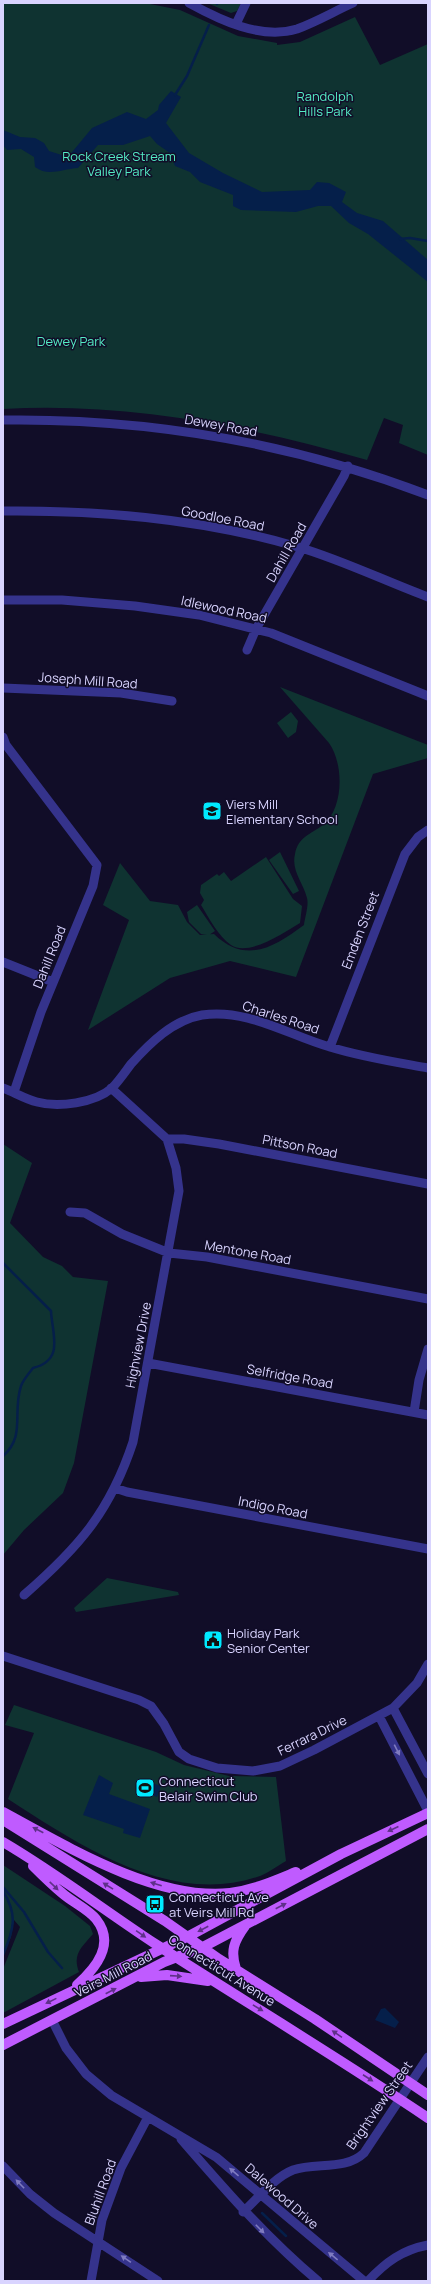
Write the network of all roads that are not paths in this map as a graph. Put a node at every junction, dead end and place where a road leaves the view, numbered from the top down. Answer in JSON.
{"nodes":[{"id":1,"x":190,"y":3,"type":"edge"},
{"id":2,"x":246,"y":3,"type":"edge"},
{"id":3,"x":353,"y":3,"type":"edge"},
{"id":4,"x":236,"y":24,"type":"junction"},
{"id":5,"x":3,"y":420,"type":"edge"},
{"id":6,"x":348,"y":466,"type":"junction"},
{"id":7,"x":428,"y":495,"type":"edge"},
{"id":8,"x":3,"y":511,"type":"edge"},
{"id":9,"x":303,"y":549,"type":"junction"},
{"id":10,"x":428,"y":597,"type":"edge"},
{"id":11,"x":3,"y":600,"type":"edge"},
{"id":12,"x":256,"y":629,"type":"junction"},
{"id":13,"x":247,"y":650,"type":"dead end"},
{"id":14,"x":3,"y":688,"type":"edge"},
{"id":15,"x":428,"y":696,"type":"edge"},
{"id":16,"x":172,"y":701,"type":"dead end"},
{"id":17,"x":3,"y":736,"type":"edge"},
{"id":18,"x":428,"y":830,"type":"edge"},
{"id":19,"x":3,"y":962,"type":"edge"},
{"id":20,"x":53,"y":982,"type":"junction"},
{"id":21,"x":330,"y":1047,"type":"junction"},
{"id":22,"x":428,"y":1068,"type":"edge"},
{"id":23,"x":3,"y":1088,"type":"edge"},
{"id":24,"x":111,"y":1088,"type":"junction"},
{"id":25,"x":14,"y":1092,"type":"junction"},
{"id":26,"x":167,"y":1139,"type":"junction"},
{"id":27,"x":428,"y":1184,"type":"edge"},
{"id":28,"x":70,"y":1212,"type":"dead end"},
{"id":29,"x":168,"y":1253,"type":"junction"},
{"id":30,"x":428,"y":1300,"type":"edge"},
{"id":31,"x":428,"y":1349,"type":"edge"},
{"id":32,"x":148,"y":1363,"type":"junction"},
{"id":33,"x":414,"y":1412,"type":"junction"},
{"id":34,"x":428,"y":1415,"type":"edge"},
{"id":35,"x":115,"y":1488,"type":"junction"},
{"id":36,"x":428,"y":1550,"type":"edge"},
{"id":37,"x":24,"y":1595,"type":"dead end"},
{"id":38,"x":3,"y":1656,"type":"edge"},
{"id":39,"x":428,"y":1664,"type":"edge"},
{"id":40,"x":393,"y":1708,"type":"junction"},
{"id":41,"x":379,"y":1716,"type":"junction"},
{"id":42,"x":428,"y":1774,"type":"edge"},
{"id":43,"x":3,"y":1812,"type":"edge"},
{"id":44,"x":428,"y":1812,"type":"edge"},
{"id":45,"x":3,"y":1820,"type":"edge"},
{"id":46,"x":428,"y":1829,"type":"edge"},
{"id":47,"x":3,"y":1842,"type":"edge"},
{"id":48,"x":16,"y":1849,"type":"junction"},
{"id":49,"x":341,"y":1854,"type":"junction"},
{"id":50,"x":246,"y":1924,"type":"junction"},
{"id":51,"x":189,"y":1936,"type":"junction"},
{"id":52,"x":203,"y":1947,"type":"junction"},
{"id":53,"x":162,"y":1948,"type":"junction"},
{"id":54,"x":177,"y":1957,"type":"junction"},
{"id":55,"x":236,"y":1969,"type":"junction"},
{"id":56,"x":137,"y":1977,"type":"junction"},
{"id":57,"x":224,"y":1988,"type":"junction"},
{"id":58,"x":67,"y":1994,"type":"junction"},
{"id":59,"x":52,"y":2020,"type":"junction"},
{"id":60,"x":3,"y":2024,"type":"edge"},
{"id":61,"x":3,"y":2045,"type":"edge"},
{"id":62,"x":428,"y":2058,"type":"edge"},
{"id":63,"x":412,"y":2084,"type":"junction"},
{"id":64,"x":428,"y":2095,"type":"edge"},
{"id":65,"x":401,"y":2100,"type":"junction"},
{"id":66,"x":148,"y":2117,"type":"junction"},
{"id":67,"x":428,"y":2118,"type":"edge"},
{"id":68,"x":179,"y":2136,"type":"junction"},
{"id":69,"x":3,"y":2166,"type":"edge"},
{"id":70,"x":262,"y":2195,"type":"junction"},
{"id":71,"x":244,"y":2212,"type":"junction"},
{"id":72,"x":97,"y":2241,"type":"junction"},
{"id":73,"x":428,"y":2245,"type":"edge"},
{"id":74,"x":91,"y":2281,"type":"edge"},
{"id":75,"x":158,"y":2281,"type":"edge"},
{"id":76,"x":318,"y":2281,"type":"edge"},
{"id":77,"x":364,"y":2281,"type":"edge"},
{"id":78,"x":368,"y":2281,"type":"edge"}],
"edges":[{"from":1,"to":4,"type":"street"},
{"from":2,"to":4,"type":"street"},
{"from":3,"to":4,"type":"street"},
{"from":5,"to":6,"type":"street","name":"Dewey Road"},
{"from":6,"to":7,"type":"street","name":"Dewey Road"},
{"from":6,"to":9,"type":"street","name":"Dahill Road"},
{"from":8,"to":9,"type":"street","name":"Goodloe Road"},
{"from":9,"to":10,"type":"street","name":"Goodloe Road"},
{"from":9,"to":12,"type":"street","name":"Dahill Road"},
{"from":11,"to":12,"type":"street","name":"Idlewood Road"},
{"from":12,"to":13,"type":"street","name":"Dahill Road"},
{"from":12,"to":15,"type":"street","name":"Idlewood Road"},
{"from":14,"to":16,"type":"street","name":"Joseph Mill Road"},
{"from":17,"to":20,"type":"street","name":"Dahill Road"},
{"from":18,"to":21,"type":"street","name":"Emden Street"},
{"from":19,"to":20,"type":"street"},
{"from":20,"to":25,"type":"street","name":"Dahill Road"},
{"from":21,"to":22,"type":"street","name":"Charles Road"},
{"from":21,"to":24,"type":"street","name":"Charles Road"},
{"from":23,"to":25,"type":"street","name":"Charles Road"},
{"from":24,"to":25,"type":"street","name":"Charles Road"},
{"from":24,"to":26,"type":"street"},
{"from":26,"to":27,"type":"street","name":"Pittson Road"},
{"from":26,"to":29,"type":"street","name":"Highview Drive"},
{"from":28,"to":29,"type":"street","name":"Mentone Road"},
{"from":29,"to":30,"type":"street","name":"Mentone Road"},
{"from":29,"to":32,"type":"street","name":"Highview Drive"},
{"from":31,"to":33,"type":"street"},
{"from":32,"to":33,"type":"street","name":"Selfridge Road"},
{"from":32,"to":35,"type":"street","name":"Highview Drive"},
{"from":33,"to":34,"type":"street","name":"Selfridge Road"},
{"from":35,"to":36,"type":"street","name":"Indigo Road"},
{"from":35,"to":37,"type":"street","name":"Highview Drive"},
{"from":38,"to":41,"type":"street","name":"Ferrara Drive"},
{"from":39,"to":40,"type":"street","name":"Ferrara Drive"},
{"from":40,"to":41,"type":"street","name":"Ferrara Drive"},
{"from":40,"to":42,"type":"street"},
{"from":41,"to":44,"type":"street","one_way":true},
{"from":49,"to":43,"type":"main road","one_way":true},
{"from":44,"to":49,"type":"main road","name":"Veirs Mill Road","one_way":true},
{"from":51,"to":45,"type":"main road","name":"Connecticut Avenue","one_way":true},
{"from":50,"to":46,"type":"main road","name":"Veirs Mill Road","one_way":true},
{"from":47,"to":48,"type":"main road","name":"Connecticut Avenue"},
{"from":48,"to":53,"type":"main road","name":"Connecticut Avenue","one_way":true},
{"from":48,"to":58,"type":"main road","one_way":true},
{"from":49,"to":51,"type":"main road","name":"Veirs Mill Road","one_way":true},
{"from":50,"to":52,"type":"main road","name":"Veirs Mill Road"},
{"from":50,"to":55,"type":"main road"},
{"from":51,"to":52,"type":"main road","name":"Connecticut Avenue"},
{"from":51,"to":53,"type":"main road","name":"Veirs Mill Road"},
{"from":52,"to":54,"type":"main road","name":"Veirs Mill Road"},
{"from":52,"to":55,"type":"main road","name":"Connecticut Avenue"},
{"from":53,"to":54,"type":"main road","name":"Connecticut Avenue"},
{"from":53,"to":58,"type":"main road","name":"Veirs Mill Road"},
{"from":54,"to":56,"type":"main road","name":"Veirs Mill Road"},
{"from":54,"to":57,"type":"main road","name":"Connecticut Avenue"},
{"from":63,"to":55,"type":"main road","name":"Connecticut Avenue","one_way":true},
{"from":56,"to":57,"type":"main road","one_way":true},
{"from":59,"to":56,"type":"main road","name":"Veirs Mill Road","one_way":true},
{"from":57,"to":65,"type":"main road","name":"Connecticut Avenue","one_way":true},
{"from":58,"to":60,"type":"main road","name":"Veirs Mill Road","one_way":true},
{"from":59,"to":61,"type":"main road","name":"Veirs Mill Road"},
{"from":59,"to":66,"type":"street","name":"Dalewood Drive"},
{"from":62,"to":63,"type":"street","name":"Brightview Street"},
{"from":63,"to":64,"type":"main road","name":"Connecticut Avenue"},
{"from":63,"to":65,"type":"street","name":"Brightview Street"},
{"from":65,"to":67,"type":"main road","name":"Connecticut Avenue"},
{"from":65,"to":70,"type":"street","name":"Brightview Street"},
{"from":66,"to":68,"type":"street","name":"Dalewood Drive"},
{"from":66,"to":72,"type":"street","name":"Bluhill Road"},
{"from":70,"to":68,"type":"street","name":"Dalewood Drive","one_way":true},
{"from":68,"to":71,"type":"street","name":"Dalewood Drive"},
{"from":72,"to":69,"type":"street","one_way":true},
{"from":70,"to":71,"type":"street","name":"Brightview Street"},
{"from":77,"to":70,"type":"street","name":"Dalewood Drive","one_way":true},
{"from":71,"to":76,"type":"street","name":"Dalewood Drive","one_way":true},
{"from":72,"to":74,"type":"street","name":"Bluhill Road"},
{"from":75,"to":72,"type":"street","one_way":true},
{"from":73,"to":78,"type":"street"}]}
